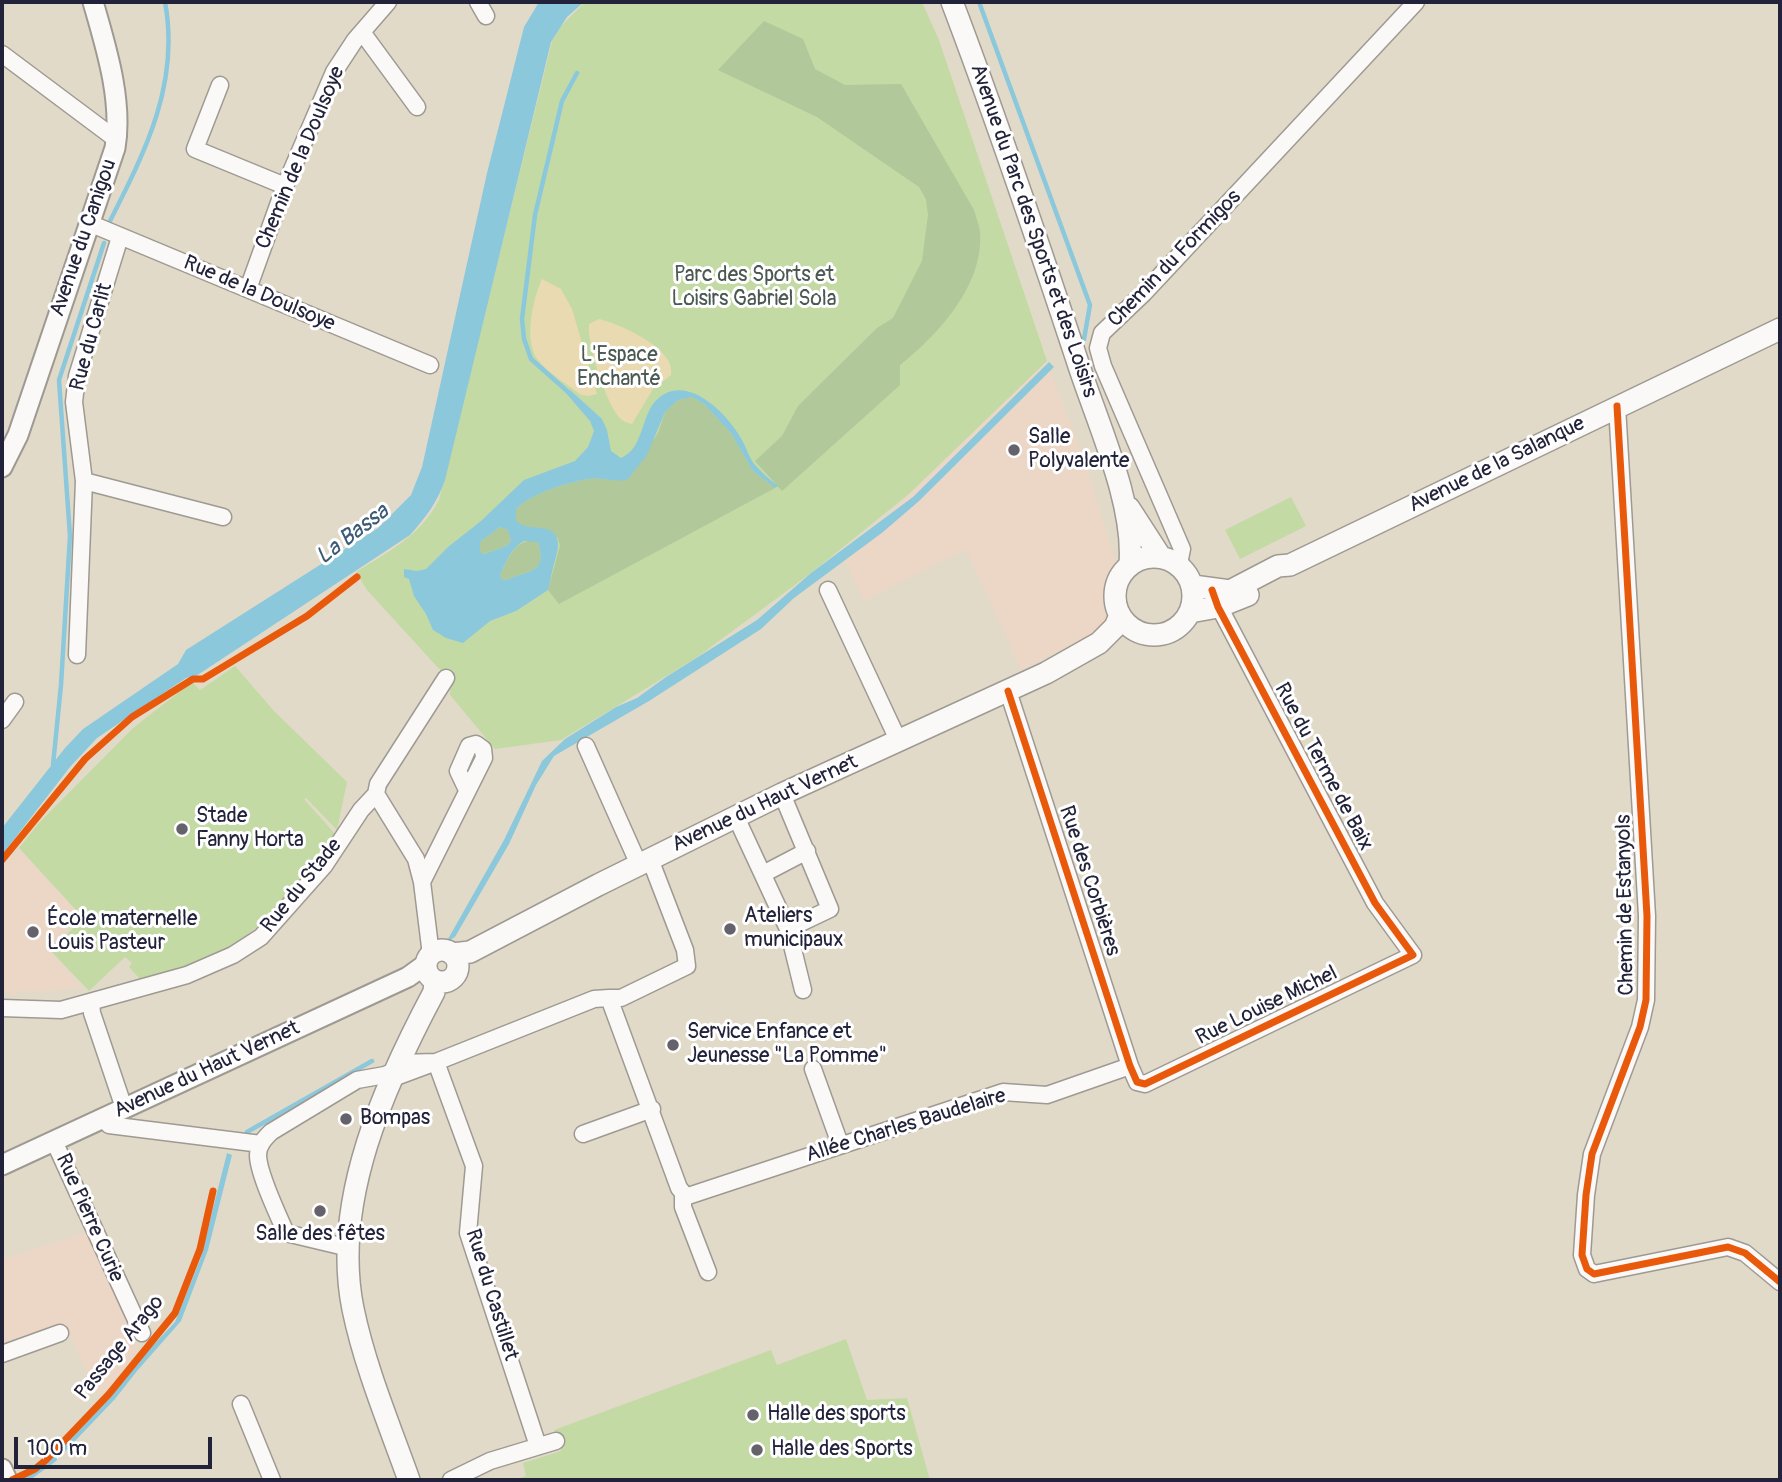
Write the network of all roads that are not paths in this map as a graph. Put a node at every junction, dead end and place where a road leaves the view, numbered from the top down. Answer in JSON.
{"nodes":[{"id":1,"x":388,"y":2,"type":"edge"},
{"id":2,"x":952,"y":2,"type":"edge"},
{"id":3,"x":1416,"y":2,"type":"edge"},
{"id":4,"x":97,"y":4,"type":"edge"},
{"id":5,"x":362,"y":32,"type":"junction"},
{"id":6,"x":2,"y":54,"type":"edge"},
{"id":7,"x":220,"y":85,"type":"dead end"},
{"id":8,"x":417,"y":107,"type":"dead end"},
{"id":9,"x":117,"y":140,"type":"junction"},
{"id":10,"x":285,"y":186,"type":"junction"},
{"id":11,"x":89,"y":223,"type":"junction"},
{"id":12,"x":120,"y":237,"type":"junction"},
{"id":13,"x":248,"y":289,"type":"junction"},
{"id":14,"x":1780,"y":329,"type":"edge"},
{"id":15,"x":430,"y":365,"type":"dead end"},
{"id":16,"x":1617,"y":406,"type":"junction"},
{"id":17,"x":2,"y":467,"type":"edge"},
{"id":18,"x":83,"y":481,"type":"junction"},
{"id":19,"x":1125,"y":501,"type":"junction"},
{"id":20,"x":223,"y":517,"type":"dead end"},
{"id":21,"x":1170,"y":560,"type":"junction"},
{"id":22,"x":1130,"y":564,"type":"junction"},
{"id":23,"x":828,"y":590,"type":"dead end"},
{"id":24,"x":1208,"y":595,"type":"junction"},
{"id":25,"x":1120,"y":615,"type":"junction"},
{"id":26,"x":1139,"y":632,"type":"junction"},
{"id":27,"x":77,"y":655,"type":"dead end"},
{"id":28,"x":1046,"y":673,"type":"junction"},
{"id":29,"x":446,"y":678,"type":"dead end"},
{"id":30,"x":1008,"y":691,"type":"junction"},
{"id":31,"x":15,"y":702,"type":"dead end"},
{"id":32,"x":2,"y":720,"type":"edge"},
{"id":33,"x":899,"y":742,"type":"junction"},
{"id":34,"x":586,"y":746,"type":"dead end"},
{"id":35,"x":467,"y":790,"type":"dead end"},
{"id":36,"x":376,"y":794,"type":"junction"},
{"id":37,"x":782,"y":794,"type":"junction"},
{"id":38,"x":736,"y":817,"type":"junction"},
{"id":39,"x":807,"y":851,"type":"junction"},
{"id":40,"x":644,"y":862,"type":"junction"},
{"id":41,"x":763,"y":874,"type":"junction"},
{"id":42,"x":422,"y":882,"type":"junction"},
{"id":43,"x":788,"y":929,"type":"junction"},
{"id":44,"x":1413,"y":955,"type":"joint"},
{"id":45,"x":436,"y":963,"type":"junction"},
{"id":46,"x":803,"y":990,"type":"dead end"},
{"id":47,"x":609,"y":998,"type":"junction"},
{"id":48,"x":91,"y":1002,"type":"junction"},
{"id":49,"x":2,"y":1008,"type":"edge"},
{"id":50,"x":436,"y":1062,"type":"junction"},
{"id":51,"x":1130,"y":1066,"type":"junction"},
{"id":52,"x":813,"y":1069,"type":"dead end"},
{"id":53,"x":397,"y":1070,"type":"junction"},
{"id":54,"x":1137,"y":1082,"type":"joint"},
{"id":55,"x":124,"y":1108,"type":"junction"},
{"id":56,"x":652,"y":1109,"type":"junction"},
{"id":57,"x":104,"y":1118,"type":"junction"},
{"id":58,"x":583,"y":1134,"type":"dead end"},
{"id":59,"x":54,"y":1141,"type":"junction"},
{"id":60,"x":261,"y":1144,"type":"junction"},
{"id":61,"x":840,"y":1144,"type":"junction"},
{"id":62,"x":2,"y":1166,"type":"edge"},
{"id":63,"x":683,"y":1193,"type":"junction"},
{"id":64,"x":349,"y":1248,"type":"junction"},
{"id":65,"x":708,"y":1272,"type":"dead end"},
{"id":66,"x":1780,"y":1282,"type":"edge"},
{"id":67,"x":60,"y":1333,"type":"dead end"},
{"id":68,"x":142,"y":1333,"type":"dead end"},
{"id":69,"x":2,"y":1354,"type":"edge"},
{"id":70,"x":241,"y":1404,"type":"dead end"},
{"id":71,"x":556,"y":1441,"type":"dead end"},
{"id":72,"x":538,"y":1447,"type":"junction"},
{"id":73,"x":2,"y":1469,"type":"edge"},
{"id":74,"x":7,"y":1480,"type":"edge"},
{"id":75,"x":272,"y":1480,"type":"edge"},
{"id":76,"x":409,"y":1480,"type":"edge"},
{"id":77,"x":451,"y":1480,"type":"edge"}],
"edges":[{"from":1,"to":5,"type":"street","name":"Chemin de la Doulsoye"},
{"from":2,"to":19,"type":"main road","name":"Avenue du Parc des Sports et des Loisirs"},
{"from":3,"to":21,"type":"street","name":"Chemin du Formigos"},
{"from":4,"to":9,"type":"street","name":"Avenue du Canigou"},
{"from":5,"to":8,"type":"street"},
{"from":5,"to":10,"type":"street","name":"Chemin de la Doulsoye"},
{"from":6,"to":9,"type":"street"},
{"from":7,"to":10,"type":"street"},
{"from":9,"to":11,"type":"street","name":"Avenue du Canigou"},
{"from":10,"to":13,"type":"street","name":"Chemin de la Doulsoye"},
{"from":11,"to":12,"type":"street","name":"Rue de la Doulsoye"},
{"from":11,"to":17,"type":"street","name":"Avenue du Canigou"},
{"from":12,"to":13,"type":"street","name":"Rue de la Doulsoye"},
{"from":12,"to":18,"type":"street","name":"Rue du Carlit"},
{"from":13,"to":15,"type":"street","name":"Rue de la Doulsoye"},
{"from":14,"to":16,"type":"main road","name":"Avenue de la Salanque"},
{"from":16,"to":24,"type":"main road","name":"Avenue de la Salanque"},
{"from":16,"to":66,"type":"street","name":"Chemin de Estanyols"},
{"from":18,"to":20,"type":"street"},
{"from":18,"to":27,"type":"street","name":"Rue du Carlit"},
{"from":19,"to":21,"type":"main road","name":"Avenue du Parc des Sports et des Loisirs"},
{"from":19,"to":22,"type":"main road","name":"Avenue du Parc des Sports et des Loisirs"},
{"from":21,"to":22,"type":"main road"},
{"from":21,"to":24,"type":"main road"},
{"from":22,"to":25,"type":"main road"},
{"from":23,"to":33,"type":"street"},
{"from":24,"to":26,"type":"main road"},
{"from":24,"to":44,"type":"street","name":"Rue du Terme de Baix"},
{"from":25,"to":26,"type":"main road"},
{"from":25,"to":28,"type":"main road","name":"Avenue du Haut Vernet"},
{"from":26,"to":28,"type":"main road","name":"Avenue du Haut Vernet"},
{"from":28,"to":30,"type":"main road","name":"Avenue du Haut Vernet"},
{"from":29,"to":36,"type":"street","name":"Rue du Stade"},
{"from":30,"to":33,"type":"main road","name":"Avenue du Haut Vernet"},
{"from":30,"to":51,"type":"street","name":"Rue des Corbières"},
{"from":31,"to":32,"type":"street"},
{"from":33,"to":37,"type":"main road","name":"Avenue du Haut Vernet"},
{"from":34,"to":40,"type":"street"},
{"from":35,"to":42,"type":"street"},
{"from":36,"to":42,"type":"street"},
{"from":36,"to":48,"type":"street","name":"Rue du Stade"},
{"from":37,"to":38,"type":"main road","name":"Avenue du Haut Vernet"},
{"from":37,"to":39,"type":"street"},
{"from":38,"to":40,"type":"main road","name":"Avenue du Haut Vernet"},
{"from":38,"to":41,"type":"street"},
{"from":39,"to":41,"type":"street"},
{"from":39,"to":43,"type":"street"},
{"from":40,"to":45,"type":"main road","name":"Avenue du Haut Vernet"},
{"from":40,"to":47,"type":"street"},
{"from":41,"to":43,"type":"street"},
{"from":42,"to":45,"type":"street"},
{"from":43,"to":46,"type":"street"},
{"from":44,"to":54,"type":"street","name":"Rue Louise Michel"},
{"from":45,"to":53,"type":"main road"},
{"from":45,"to":55,"type":"street","name":"Avenue du Haut Vernet"},
{"from":47,"to":50,"type":"street"},
{"from":47,"to":56,"type":"street"},
{"from":48,"to":49,"type":"street","name":"Rue du Stade"},
{"from":48,"to":55,"type":"street"},
{"from":50,"to":53,"type":"street"},
{"from":50,"to":72,"type":"street","name":"Rue du Castillet"},
{"from":51,"to":54,"type":"street","name":"Rue des Corbières"},
{"from":51,"to":61,"type":"street","name":"Allée Charles Baudelaire"},
{"from":52,"to":61,"type":"street"},
{"from":53,"to":60,"type":"street"},
{"from":53,"to":64,"type":"main road"},
{"from":55,"to":57,"type":"street","name":"Avenue du Haut Vernet"},
{"from":56,"to":58,"type":"street"},
{"from":56,"to":63,"type":"street"},
{"from":57,"to":59,"type":"street","name":"Avenue du Haut Vernet"},
{"from":57,"to":60,"type":"street"},
{"from":59,"to":62,"type":"street","name":"Avenue du Haut Vernet"},
{"from":59,"to":68,"type":"street","name":"Rue Pierre Curie"},
{"from":60,"to":64,"type":"street"},
{"from":61,"to":63,"type":"street","name":"Allée Charles Baudelaire"},
{"from":63,"to":65,"type":"street"},
{"from":64,"to":76,"type":"main road"},
{"from":67,"to":69,"type":"street"},
{"from":70,"to":75,"type":"street"},
{"from":71,"to":72,"type":"street"},
{"from":72,"to":77,"type":"street"},
{"from":73,"to":74,"type":"street"}]}
